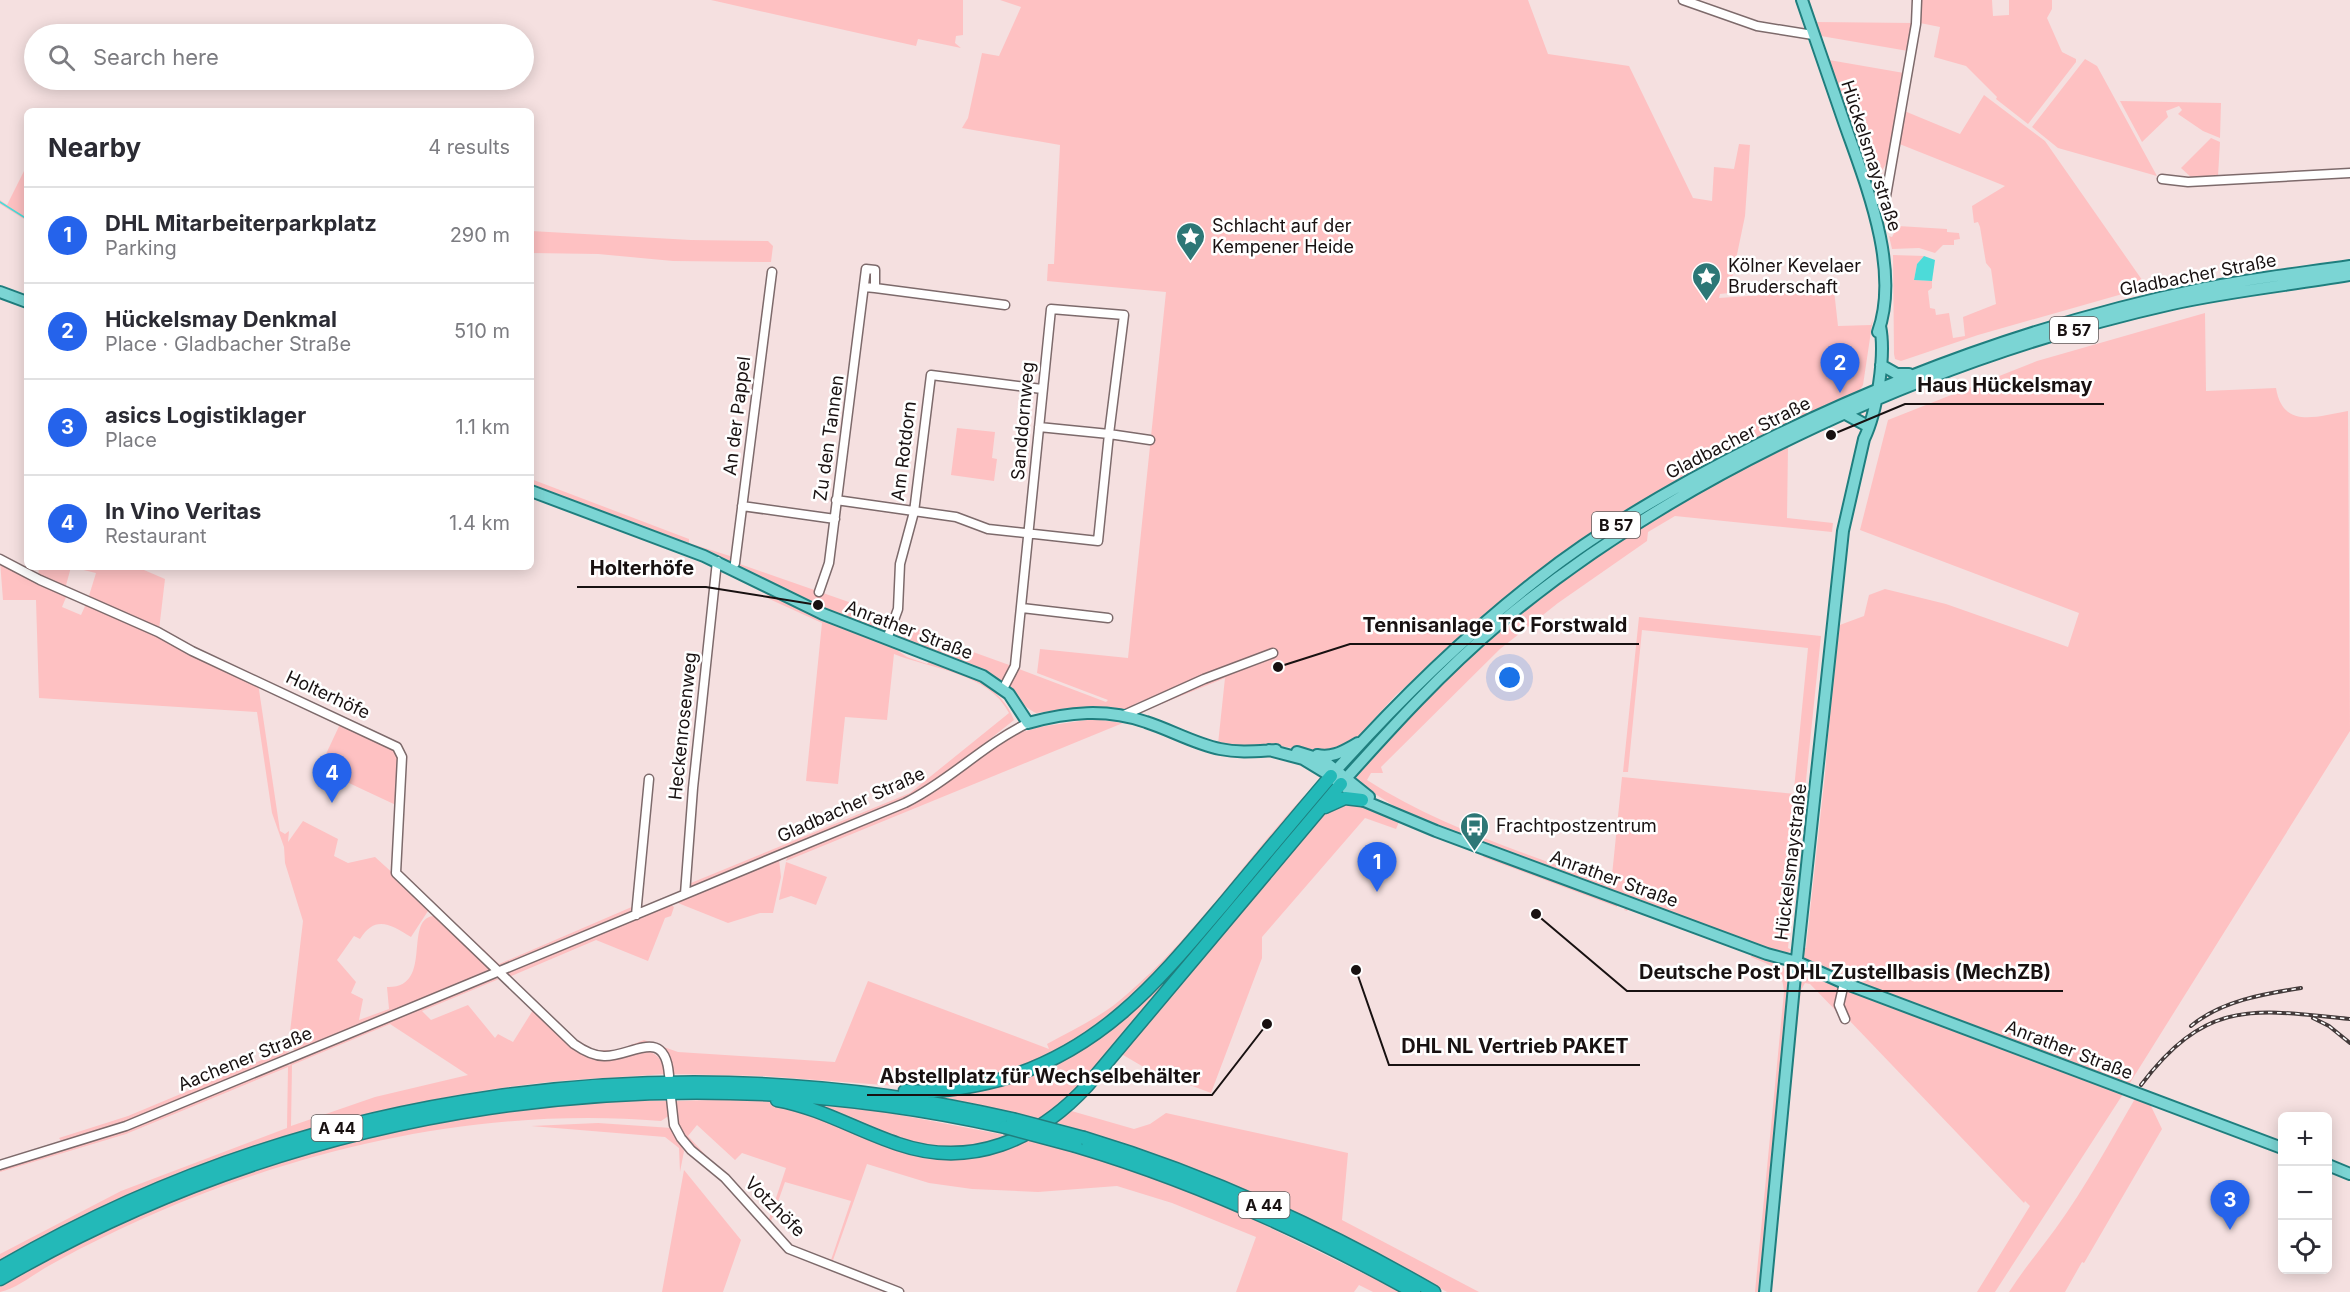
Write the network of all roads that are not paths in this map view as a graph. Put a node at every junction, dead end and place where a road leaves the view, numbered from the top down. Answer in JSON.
{"nodes":[{"id":1,"x":1683,"y":0,"type":"edge"},
{"id":2,"x":1802,"y":0,"type":"edge"},
{"id":3,"x":1917,"y":0,"type":"edge"},
{"id":4,"x":1814,"y":34,"type":"junction"},
{"id":5,"x":2350,"y":173,"type":"edge"},
{"id":6,"x":2162,"y":178,"type":"dead end"},
{"id":7,"x":1872,"y":202,"type":"junction"},
{"id":8,"x":2350,"y":266,"type":"edge"},
{"id":9,"x":772,"y":272,"type":"dead end"},
{"id":10,"x":2350,"y":275,"type":"edge"},
{"id":11,"x":864,"y":287,"type":"junction"},
{"id":12,"x":875,"y":288,"type":"junction"},
{"id":13,"x":0,"y":292,"type":"edge"},
{"id":14,"x":24,"y":301,"type":"edge"},
{"id":15,"x":1005,"y":305,"type":"dead end"},
{"id":16,"x":1880,"y":326,"type":"junction"},
{"id":17,"x":1881,"y":365,"type":"junction"},
{"id":18,"x":1912,"y":375,"type":"junction"},
{"id":19,"x":1042,"y":389,"type":"junction"},
{"id":20,"x":1872,"y":397,"type":"junction"},
{"id":21,"x":1844,"y":413,"type":"junction"},
{"id":22,"x":1864,"y":424,"type":"junction"},
{"id":23,"x":1039,"y":427,"type":"junction"},
{"id":24,"x":1109,"y":434,"type":"junction"},
{"id":25,"x":1864,"y":439,"type":"junction"},
{"id":26,"x":1150,"y":440,"type":"dead end"},
{"id":27,"x":534,"y":491,"type":"edge"},
{"id":28,"x":836,"y":500,"type":"junction"},
{"id":29,"x":742,"y":506,"type":"junction"},
{"id":30,"x":914,"y":512,"type":"junction"},
{"id":31,"x":835,"y":519,"type":"junction"},
{"id":32,"x":1029,"y":535,"type":"junction"},
{"id":33,"x":0,"y":559,"type":"edge"},
{"id":34,"x":717,"y":561,"type":"junction"},
{"id":35,"x":735,"y":563,"type":"dead end"},
{"id":36,"x":819,"y":592,"type":"dead end"},
{"id":37,"x":1022,"y":608,"type":"junction"},
{"id":38,"x":1108,"y":618,"type":"dead end"},
{"id":39,"x":887,"y":639,"type":"junction"},
{"id":40,"x":1273,"y":653,"type":"dead end"},
{"id":41,"x":1003,"y":689,"type":"junction"},
{"id":42,"x":1124,"y":716,"type":"junction"},
{"id":43,"x":1028,"y":723,"type":"junction"},
{"id":44,"x":1365,"y":740,"type":"junction"},
{"id":45,"x":1269,"y":750,"type":"junction"},
{"id":46,"x":1304,"y":753,"type":"junction"},
{"id":47,"x":1339,"y":777,"type":"junction"},
{"id":48,"x":649,"y":779,"type":"dead end"},
{"id":49,"x":1362,"y":800,"type":"junction"},
{"id":50,"x":1384,"y":807,"type":"junction"},
{"id":51,"x":1316,"y":812,"type":"junction"},
{"id":52,"x":685,"y":894,"type":"junction"},
{"id":53,"x":636,"y":915,"type":"junction"},
{"id":54,"x":1796,"y":967,"type":"junction"},
{"id":55,"x":501,"y":971,"type":"junction"},
{"id":56,"x":1844,"y":983,"type":"junction"},
{"id":57,"x":1845,"y":1018,"type":"dead end"},
{"id":58,"x":669,"y":1075,"type":"dead end"},
{"id":59,"x":805,"y":1086,"type":"junction"},
{"id":60,"x":674,"y":1095,"type":"junction"},
{"id":61,"x":1008,"y":1123,"type":"junction"},
{"id":62,"x":1080,"y":1142,"type":"junction"},
{"id":63,"x":2278,"y":1146,"type":"edge"},
{"id":64,"x":0,"y":1165,"type":"edge"},
{"id":65,"x":2330,"y":1166,"type":"edge"},
{"id":66,"x":2350,"y":1174,"type":"edge"},
{"id":67,"x":0,"y":1268,"type":"edge"},
{"id":68,"x":0,"y":1279,"type":"edge"},
{"id":69,"x":899,"y":1292,"type":"edge"},
{"id":70,"x":1414,"y":1292,"type":"edge"},
{"id":71,"x":1434,"y":1292,"type":"edge"},
{"id":72,"x":1765,"y":1292,"type":"edge"}],
"edges":[{"from":1,"to":4,"type":"street"},
{"from":2,"to":4,"type":"main road","name":"Hückelsmaystraße"},
{"from":3,"to":7,"type":"street"},
{"from":4,"to":7,"type":"main road","name":"Hückelsmaystraße"},
{"from":5,"to":6,"type":"street"},
{"from":7,"to":16,"type":"main road","name":"Hückelsmaystraße"},
{"from":8,"to":18,"type":"main road","name":"Gladbacher Straße","number":"B 57"},
{"from":9,"to":29,"type":"street","name":"An der Pappel"},
{"from":10,"to":20,"type":"main road","name":"Gladbacher Straße","number":"B 57"},
{"from":11,"to":12,"type":"street"},
{"from":11,"to":12,"type":"street"},
{"from":11,"to":28,"type":"street","name":"Zu den Tannen"},
{"from":12,"to":15,"type":"street"},
{"from":13,"to":14,"type":"main road"},
{"from":16,"to":17,"type":"main road","name":"Hückelsmaystraße"},
{"from":16,"to":20,"type":"main road","name":"Hückelsmaystraße"},
{"from":17,"to":18,"type":"main road"},
{"from":17,"to":20,"type":"main road","name":"Hückelsmaystraße"},
{"from":18,"to":20,"type":"main road","name":"Gladbacher Straße","number":"B 57"},
{"from":19,"to":23,"type":"street","name":"Sanddornweg"},
{"from":19,"to":24,"type":"street","name":"Sanddornweg"},
{"from":19,"to":30,"type":"street","name":"Am Rotdorn"},
{"from":20,"to":21,"type":"main road","name":"Gladbacher Straße","number":"B 57"},
{"from":20,"to":22,"type":"main road","name":"Hückelsmaystraße"},
{"from":20,"to":25,"type":"main road","name":"Hückelsmaystraße"},
{"from":20,"to":44,"type":"main road","name":"Gladbacher Straße","number":"B 57"},
{"from":21,"to":22,"type":"main road"},
{"from":21,"to":47,"type":"main road","name":"Gladbacher Straße","number":"B 57"},
{"from":22,"to":25,"type":"main road","name":"Hückelsmaystraße"},
{"from":23,"to":24,"type":"street"},
{"from":23,"to":32,"type":"street","name":"Sanddornweg"},
{"from":24,"to":26,"type":"street"},
{"from":24,"to":32,"type":"street"},
{"from":25,"to":54,"type":"main road","name":"Hückelsmaystraße"},
{"from":27,"to":34,"type":"main road","name":"Anrather Straße"},
{"from":28,"to":30,"type":"street"},
{"from":28,"to":31,"type":"street","name":"Zu den Tannen"},
{"from":29,"to":31,"type":"street"},
{"from":29,"to":35,"type":"street","name":"An der Pappel"},
{"from":30,"to":32,"type":"street"},
{"from":30,"to":39,"type":"street","name":"Am Rotdorn"},
{"from":31,"to":36,"type":"street","name":"Zu den Tannen"},
{"from":32,"to":37,"type":"street","name":"Sanddornweg"},
{"from":33,"to":55,"type":"street","name":"Holterhöfe"},
{"from":34,"to":39,"type":"main road","name":"Anrather Straße"},
{"from":34,"to":52,"type":"street","name":"Heckenrosenweg"},
{"from":37,"to":38,"type":"street"},
{"from":37,"to":41,"type":"street","name":"Sanddornweg"},
{"from":39,"to":41,"type":"main road","name":"Anrather Straße"},
{"from":40,"to":42,"type":"street"},
{"from":41,"to":43,"type":"main road","name":"Anrather Straße"},
{"from":42,"to":43,"type":"main road","name":"Gladbacher Straße"},
{"from":42,"to":45,"type":"main road","name":"Anrather Straße"},
{"from":43,"to":52,"type":"street","name":"Gladbacher Straße"},
{"from":44,"to":46,"type":"main road"},
{"from":44,"to":47,"type":"main road","name":"Gladbacher Straße","number":"B 57"},
{"from":45,"to":46,"type":"main road","name":"Anrather Straße"},
{"from":45,"to":47,"type":"main road","name":"Anrather Straße"},
{"from":46,"to":47,"type":"main road","name":"Anrather Straße"},
{"from":47,"to":49,"type":"main road","name":"Anrather Straße"},
{"from":47,"to":50,"type":"main road","name":"Anrather Straße"},
{"from":47,"to":51,"type":"highway"},
{"from":47,"to":59,"type":"highway"},
{"from":48,"to":53,"type":"street"},
{"from":49,"to":50,"type":"main road","name":"Anrather Straße"},
{"from":49,"to":51,"type":"highway"},
{"from":50,"to":54,"type":"main road","name":"Anrather Straße"},
{"from":51,"to":60,"type":"highway"},
{"from":52,"to":53,"type":"street","name":"Gladbacher Straße"},
{"from":53,"to":55,"type":"street","name":"Gladbacher Straße"},
{"from":54,"to":56,"type":"main road","name":"Anrather Straße"},
{"from":54,"to":72,"type":"main road","name":"Hückelsmaystraße"},
{"from":55,"to":58,"type":"street"},
{"from":55,"to":64,"type":"street","name":"Aachener Straße"},
{"from":56,"to":57,"type":"street"},
{"from":56,"to":63,"type":"main road","name":"Anrather Straße"},
{"from":59,"to":61,"type":"highway","number":"A 44"},
{"from":59,"to":67,"type":"highway","number":"A 44"},
{"from":60,"to":61,"type":"highway","number":"A 44"},
{"from":60,"to":68,"type":"highway","number":"A 44"},
{"from":60,"to":69,"type":"street","name":"Votzhöfe"},
{"from":61,"to":62,"type":"highway","number":"A 44","bridge":true},
{"from":62,"to":70,"type":"highway","number":"A 44"},
{"from":62,"to":71,"type":"highway","number":"A 44"},
{"from":65,"to":66,"type":"main road"}]}
